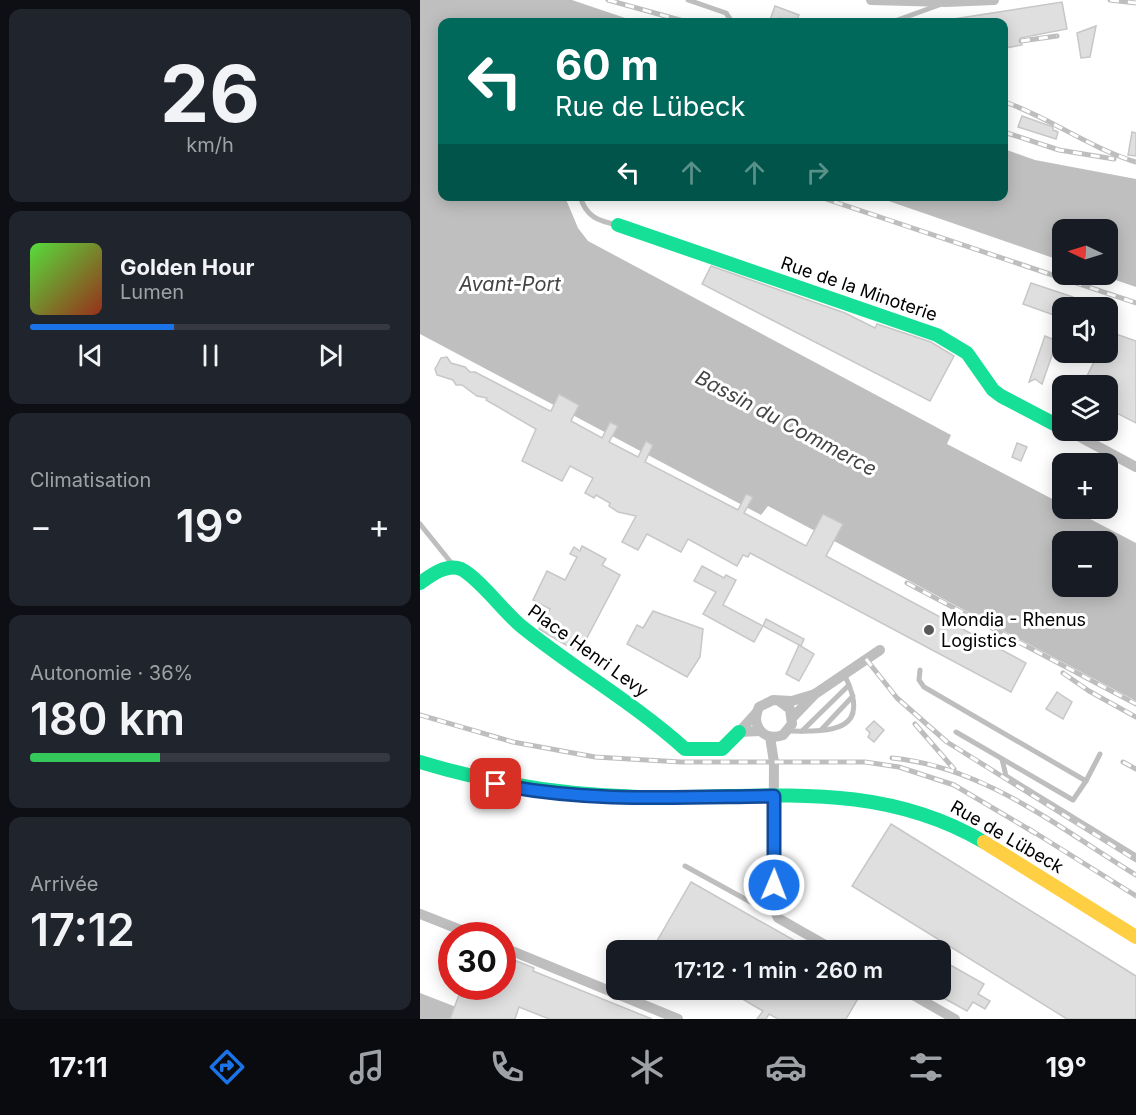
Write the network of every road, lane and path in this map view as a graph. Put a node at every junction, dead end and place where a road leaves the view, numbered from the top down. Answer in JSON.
{"nodes":[{"id":1,"x":688,"y":0,"type":"edge"},
{"id":2,"x":871,"y":0,"type":"edge"},
{"id":3,"x":994,"y":0,"type":"edge"},
{"id":4,"x":946,"y":2,"type":"junction"},
{"id":5,"x":729,"y":18,"type":"edge"},
{"id":6,"x":903,"y":18,"type":"edge"},
{"id":7,"x":582,"y":201,"type":"edge"},
{"id":8,"x":618,"y":225,"type":"joint"},
{"id":9,"x":1052,"y":423,"type":"edge"},
{"id":10,"x":1088,"y":441,"type":"edge"},
{"id":11,"x":1136,"y":467,"type":"edge"},
{"id":12,"x":420,"y":524,"type":"edge"},
{"id":13,"x":454,"y":566,"type":"junction"},
{"id":14,"x":420,"y":583,"type":"edge"},
{"id":15,"x":880,"y":650,"type":"dead end"},
{"id":16,"x":920,"y":670,"type":"dead end"},
{"id":17,"x":847,"y":680,"type":"junction"},
{"id":18,"x":815,"y":694,"type":"junction"},
{"id":19,"x":854,"y":696,"type":"junction"},
{"id":20,"x":779,"y":701,"type":"junction"},
{"id":21,"x":757,"y":712,"type":"junction"},
{"id":22,"x":793,"y":717,"type":"junction"},
{"id":23,"x":820,"y":730,"type":"junction"},
{"id":24,"x":802,"y":731,"type":"junction"},
{"id":25,"x":739,"y":732,"type":"junction"},
{"id":26,"x":956,"y":732,"type":"dead end"},
{"id":27,"x":786,"y":733,"type":"junction"},
{"id":28,"x":765,"y":734,"type":"junction"},
{"id":29,"x":1100,"y":754,"type":"dead end"},
{"id":30,"x":1002,"y":759,"type":"junction"},
{"id":31,"x":420,"y":762,"type":"edge"},
{"id":32,"x":774,"y":762,"type":"junction"},
{"id":33,"x":1086,"y":781,"type":"junction"},
{"id":34,"x":774,"y":796,"type":"junction"},
{"id":35,"x":1136,"y":856,"type":"edge"},
{"id":36,"x":685,"y":866,"type":"dead end"},
{"id":37,"x":773,"y":900,"type":"junction"},
{"id":38,"x":420,"y":914,"type":"edge"},
{"id":39,"x":440,"y":922,"type":"edge"},
{"id":40,"x":1136,"y":937,"type":"edge"},
{"id":41,"x":817,"y":940,"type":"edge"},
{"id":42,"x":516,"y":953,"type":"edge"},
{"id":43,"x":922,"y":1000,"type":"edge"},
{"id":44,"x":678,"y":1019,"type":"edge"},
{"id":45,"x":955,"y":1019,"type":"edge"}],
"edges":[{"from":1,"to":5,"type":"lane"},
{"from":2,"to":4,"type":"street"},
{"from":3,"to":4,"type":"street"},
{"from":4,"to":6,"type":"lane"},
{"from":7,"to":8,"type":"lane"},
{"from":8,"to":9,"type":"street","name":"Rue de la Minoterie"},
{"from":10,"to":11,"type":"street"},
{"from":12,"to":13,"type":"lane"},
{"from":13,"to":14,"type":"street"},
{"from":13,"to":25,"type":"street","name":"Place Henri Levy"},
{"from":15,"to":17,"type":"street"},
{"from":16,"to":33,"type":"lane"},
{"from":17,"to":18,"type":"street"},
{"from":17,"to":19,"type":"lane"},
{"from":17,"to":24,"type":"lane"},
{"from":18,"to":20,"type":"street"},
{"from":18,"to":22,"type":"street"},
{"from":19,"to":23,"type":"lane"},
{"from":19,"to":23,"type":"lane"},
{"from":20,"to":21,"type":"street"},
{"from":20,"to":22,"type":"street"},
{"from":21,"to":25,"type":"street","name":"Place Henri Levy"},
{"from":21,"to":28,"type":"street"},
{"from":22,"to":27,"type":"street"},
{"from":23,"to":24,"type":"lane"},
{"from":24,"to":27,"type":"lane"},
{"from":25,"to":28,"type":"street"},
{"from":26,"to":30,"type":"lane"},
{"from":27,"to":28,"type":"street"},
{"from":27,"to":32,"type":"street"},
{"from":28,"to":32,"type":"street"},
{"from":29,"to":33,"type":"lane"},
{"from":30,"to":33,"type":"lane"},
{"from":30,"to":35,"type":"lane"},
{"from":31,"to":34,"type":"street","name":"Rue de Lübeck"},
{"from":32,"to":34,"type":"street"},
{"from":34,"to":37,"type":"street"},
{"from":34,"to":40,"type":"street","name":"Rue de Lübeck"},
{"from":36,"to":37,"type":"lane"},
{"from":37,"to":41,"type":"street"},
{"from":38,"to":39,"type":"street"},
{"from":42,"to":44,"type":"street"},
{"from":43,"to":45,"type":"street"}]}
